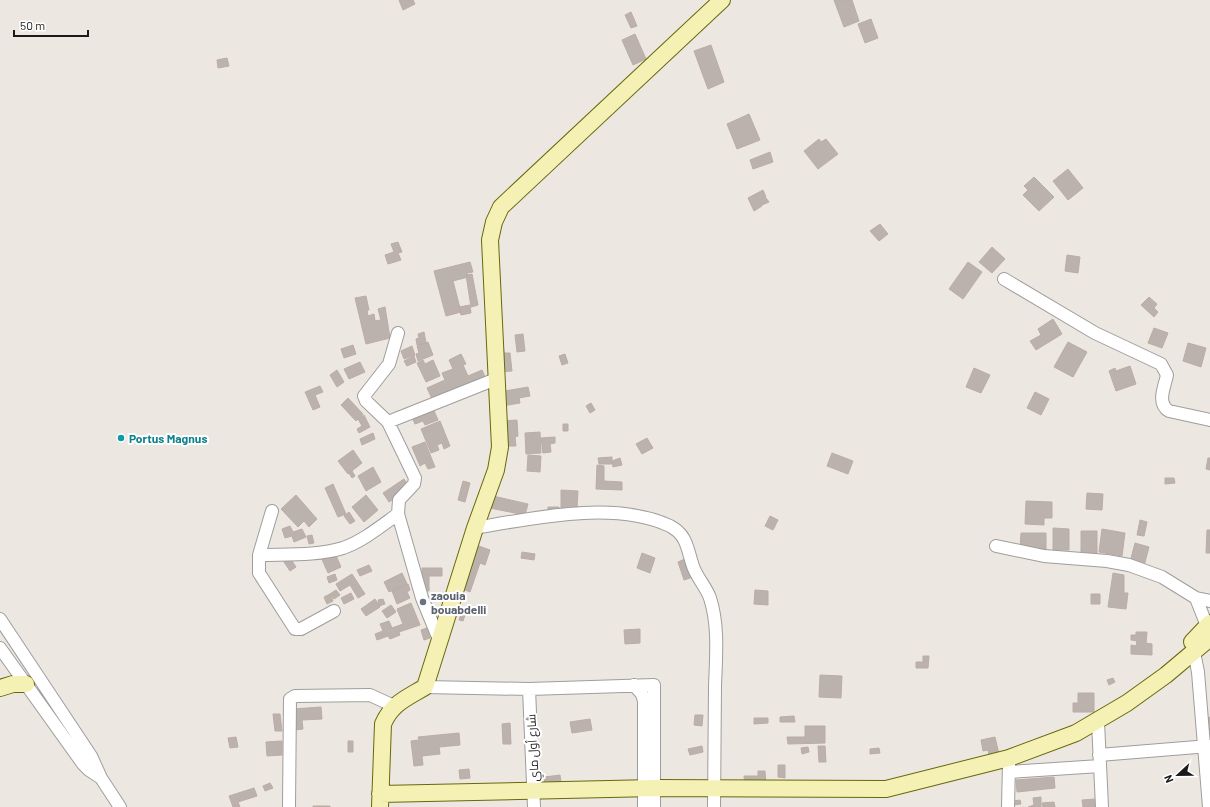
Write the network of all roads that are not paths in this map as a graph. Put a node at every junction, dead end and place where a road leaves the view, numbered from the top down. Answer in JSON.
{"nodes":[{"id":1,"x":722,"y":0,"type":"edge"},
{"id":2,"x":1004,"y":279,"type":"dead end"},
{"id":3,"x":398,"y":333,"type":"dead end"},
{"id":4,"x":496,"y":379,"type":"junction"},
{"id":5,"x":1210,"y":420,"type":"edge"},
{"id":6,"x":388,"y":422,"type":"junction"},
{"id":7,"x":272,"y":511,"type":"dead end"},
{"id":8,"x":398,"y":514,"type":"junction"},
{"id":9,"x":475,"y":528,"type":"junction"},
{"id":10,"x":996,"y":546,"type":"dead end"},
{"id":11,"x":259,"y":555,"type":"junction"},
{"id":12,"x":1196,"y":598,"type":"junction"},
{"id":13,"x":1210,"y":601,"type":"edge"},
{"id":14,"x":334,"y":611,"type":"dead end"},
{"id":15,"x":0,"y":619,"type":"edge"},
{"id":16,"x":1209,"y":629,"type":"edge"},
{"id":17,"x":440,"y":642,"type":"junction"},
{"id":18,"x":0,"y":648,"type":"edge"},
{"id":19,"x":1194,"y":652,"type":"junction"},
{"id":20,"x":32,"y":680,"type":"junction"},
{"id":21,"x":1155,"y":681,"type":"junction"},
{"id":22,"x":425,"y":687,"type":"junction"},
{"id":23,"x":0,"y":688,"type":"edge"},
{"id":24,"x":528,"y":689,"type":"junction"},
{"id":25,"x":394,"y":706,"type":"junction"},
{"id":26,"x":1098,"y":722,"type":"junction"},
{"id":27,"x":70,"y":724,"type":"junction"},
{"id":28,"x":60,"y":732,"type":"junction"},
{"id":29,"x":1206,"y":746,"type":"edge"},
{"id":30,"x":1099,"y":760,"type":"junction"},
{"id":31,"x":1009,"y":765,"type":"junction"},
{"id":32,"x":101,"y":778,"type":"junction"},
{"id":33,"x":649,"y":788,"type":"junction"},
{"id":34,"x":714,"y":788,"type":"junction"},
{"id":35,"x":534,"y":790,"type":"junction"},
{"id":36,"x":380,"y":800,"type":"edge"},
{"id":37,"x":120,"y":807,"type":"edge"},
{"id":38,"x":288,"y":807,"type":"edge"},
{"id":39,"x":534,"y":807,"type":"edge"},
{"id":40,"x":644,"y":807,"type":"edge"},
{"id":41,"x":654,"y":807,"type":"edge"},
{"id":42,"x":714,"y":807,"type":"edge"},
{"id":43,"x":1008,"y":807,"type":"edge"},
{"id":44,"x":1102,"y":807,"type":"edge"},
{"id":45,"x":1209,"y":807,"type":"edge"}],
"edges":[{"from":1,"to":4,"type":"street"},
{"from":2,"to":5,"type":"street"},
{"from":3,"to":6,"type":"street"},
{"from":4,"to":6,"type":"street"},
{"from":4,"to":9,"type":"street"},
{"from":6,"to":8,"type":"street"},
{"from":7,"to":11,"type":"street"},
{"from":8,"to":11,"type":"street"},
{"from":8,"to":17,"type":"street"},
{"from":9,"to":17,"type":"street"},
{"from":9,"to":34,"type":"street"},
{"from":10,"to":12,"type":"street"},
{"from":11,"to":14,"type":"street"},
{"from":12,"to":13,"type":"street"},
{"from":12,"to":16,"type":"street"},
{"from":15,"to":20,"type":"street"},
{"from":16,"to":19,"type":"street"},
{"from":16,"to":21,"type":"street"},
{"from":17,"to":22,"type":"street"},
{"from":18,"to":20,"type":"street"},
{"from":19,"to":21,"type":"street"},
{"from":19,"to":29,"type":"street"},
{"from":20,"to":23,"type":"street"},
{"from":20,"to":27,"type":"street"},
{"from":20,"to":28,"type":"street"},
{"from":21,"to":26,"type":"street"},
{"from":22,"to":24,"type":"street"},
{"from":22,"to":25,"type":"street"},
{"from":24,"to":33,"type":"street"},
{"from":24,"to":35,"type":"street","name":"شارع أول ماي"},
{"from":25,"to":36,"type":"street"},
{"from":25,"to":38,"type":"street"},
{"from":26,"to":30,"type":"street"},
{"from":26,"to":31,"type":"street"},
{"from":27,"to":28,"type":"street"},
{"from":27,"to":32,"type":"street"},
{"from":28,"to":32,"type":"street"},
{"from":29,"to":30,"type":"street"},
{"from":29,"to":45,"type":"street"},
{"from":30,"to":31,"type":"street"},
{"from":30,"to":44,"type":"street"},
{"from":31,"to":34,"type":"street"},
{"from":31,"to":43,"type":"street"},
{"from":32,"to":37,"type":"street"},
{"from":33,"to":34,"type":"street"},
{"from":33,"to":35,"type":"street"},
{"from":33,"to":40,"type":"street"},
{"from":33,"to":41,"type":"street"},
{"from":34,"to":42,"type":"street"},
{"from":35,"to":36,"type":"street"},
{"from":35,"to":39,"type":"street","name":"شارع أول ماي"}]}
